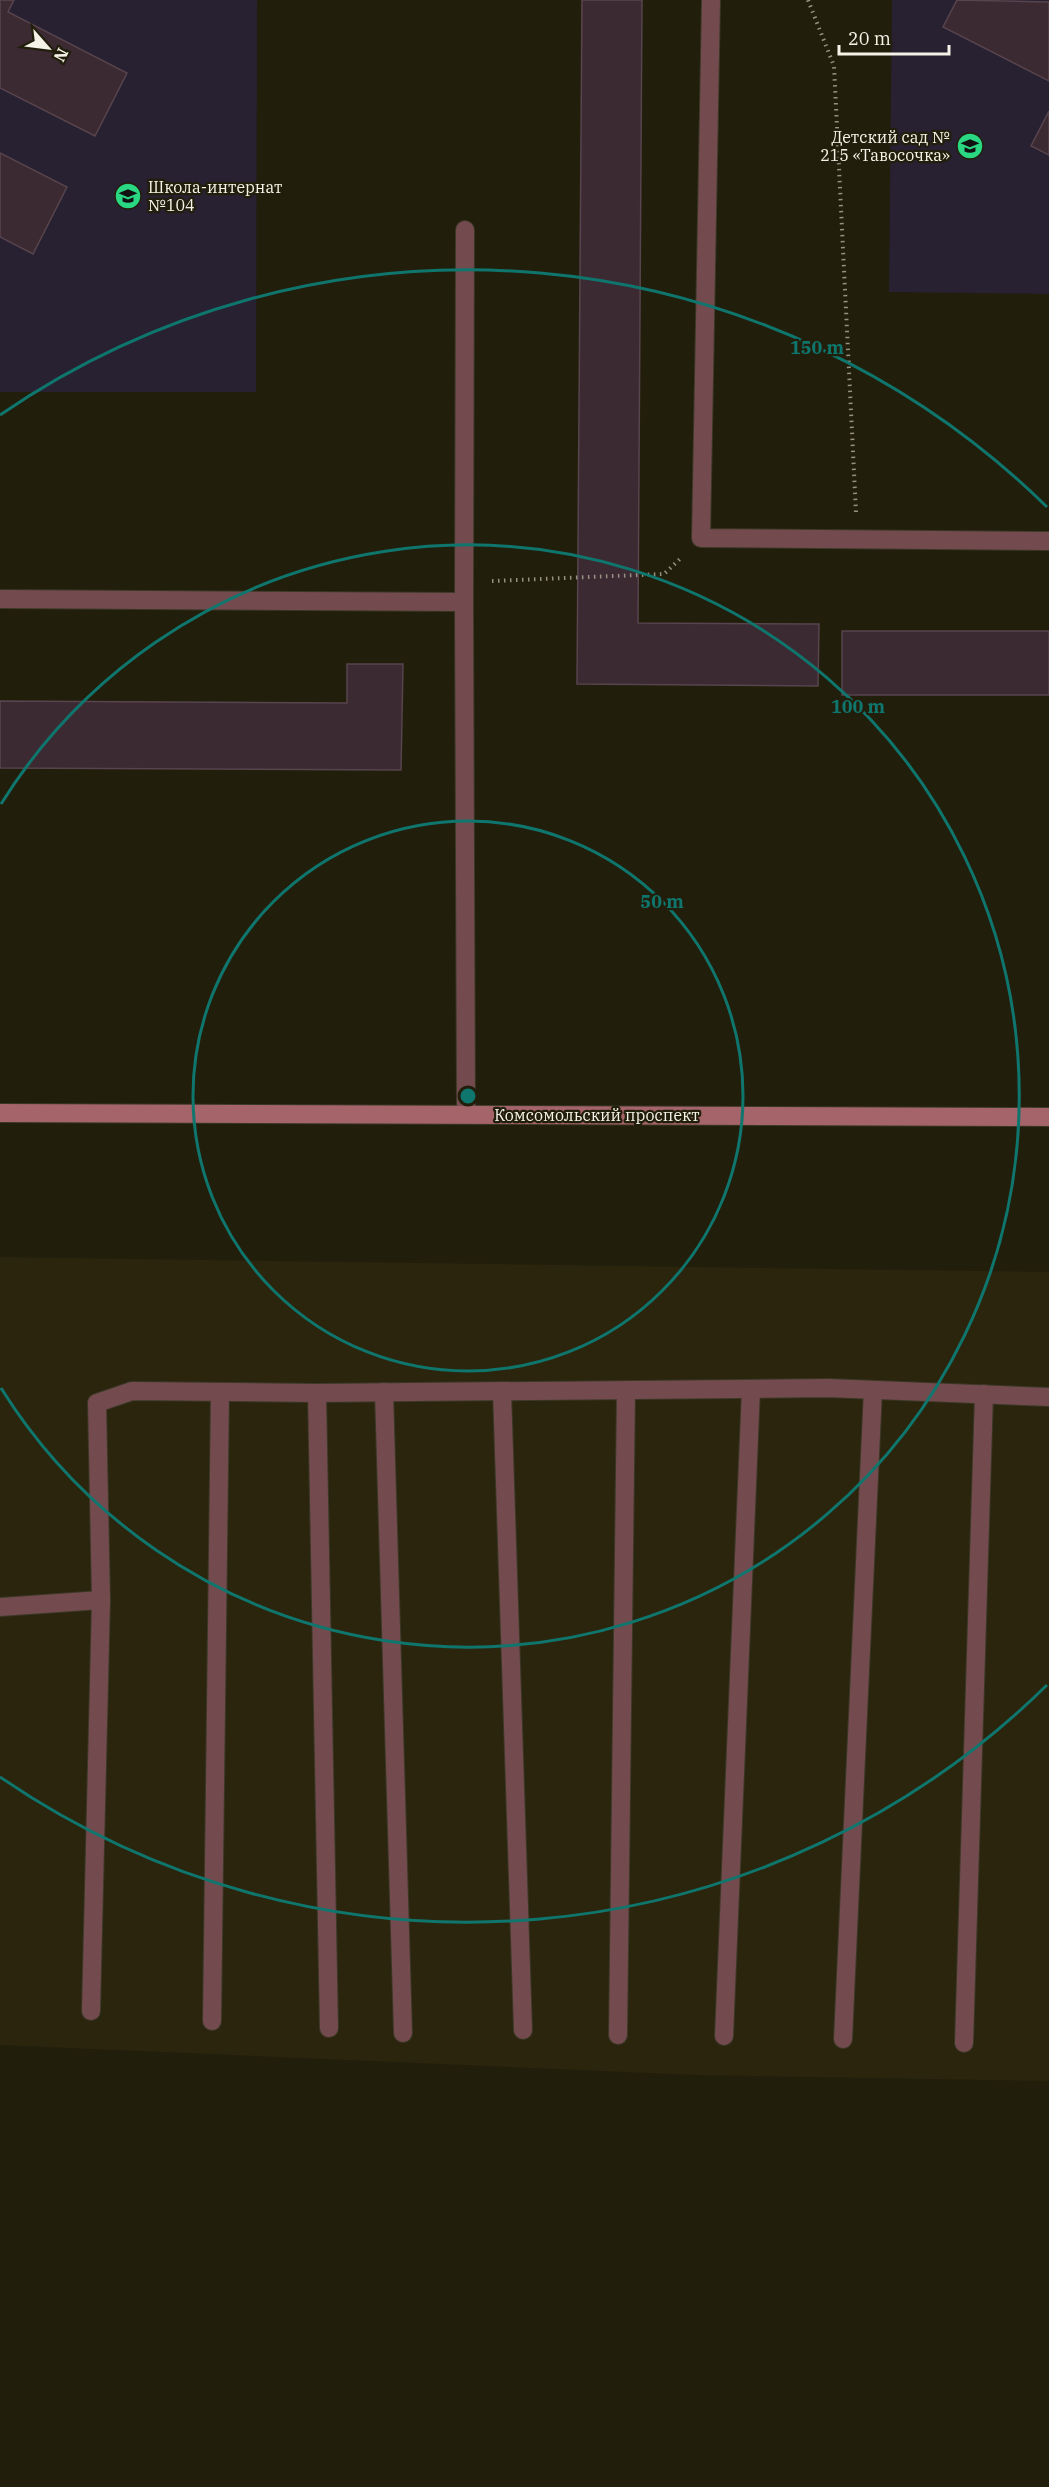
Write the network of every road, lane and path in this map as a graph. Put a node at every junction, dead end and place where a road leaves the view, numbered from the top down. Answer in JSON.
{"nodes":[{"id":1,"x":711,"y":0,"type":"edge"},
{"id":2,"x":808,"y":0,"type":"edge"},
{"id":3,"x":465,"y":230,"type":"dead end"},
{"id":4,"x":701,"y":538,"type":"junction"},
{"id":5,"x":857,"y":539,"type":"junction"},
{"id":6,"x":1049,"y":541,"type":"edge"},
{"id":7,"x":464,"y":582,"type":"junction"},
{"id":8,"x":0,"y":599,"type":"edge"},
{"id":9,"x":464,"y":602,"type":"junction"},
{"id":10,"x":0,"y":1113,"type":"edge"},
{"id":11,"x":466,"y":1114,"type":"junction"},
{"id":12,"x":1049,"y":1117,"type":"edge"},
{"id":13,"x":751,"y":1389,"type":"junction"},
{"id":14,"x":873,"y":1389,"type":"junction"},
{"id":15,"x":626,"y":1390,"type":"junction"},
{"id":16,"x":502,"y":1391,"type":"junction"},
{"id":17,"x":220,"y":1392,"type":"junction"},
{"id":18,"x":384,"y":1392,"type":"junction"},
{"id":19,"x":317,"y":1393,"type":"junction"},
{"id":20,"x":984,"y":1394,"type":"junction"},
{"id":21,"x":1049,"y":1396,"type":"edge"},
{"id":22,"x":101,"y":1600,"type":"junction"},
{"id":23,"x":0,"y":1607,"type":"edge"},
{"id":24,"x":91,"y":2011,"type":"dead end"},
{"id":25,"x":212,"y":2021,"type":"dead end"},
{"id":26,"x":329,"y":2028,"type":"dead end"},
{"id":27,"x":523,"y":2030,"type":"dead end"},
{"id":28,"x":403,"y":2033,"type":"dead end"},
{"id":29,"x":618,"y":2035,"type":"dead end"},
{"id":30,"x":724,"y":2036,"type":"dead end"},
{"id":31,"x":843,"y":2039,"type":"dead end"},
{"id":32,"x":964,"y":2043,"type":"dead end"}],
"edges":[{"from":1,"to":4,"type":"lane"},
{"from":2,"to":5,"type":"path"},
{"from":3,"to":7,"type":"lane"},
{"from":4,"to":5,"type":"lane"},
{"from":4,"to":7,"type":"path"},
{"from":5,"to":6,"type":"lane"},
{"from":7,"to":9,"type":"lane"},
{"from":8,"to":9,"type":"lane"},
{"from":9,"to":11,"type":"lane"},
{"from":10,"to":11,"type":"street","name":"Комсомольский проспект"},
{"from":11,"to":12,"type":"street","name":"Комсомольский проспект"},
{"from":13,"to":14,"type":"lane"},
{"from":13,"to":15,"type":"lane"},
{"from":13,"to":30,"type":"lane"},
{"from":14,"to":20,"type":"lane"},
{"from":14,"to":31,"type":"lane"},
{"from":15,"to":16,"type":"lane"},
{"from":15,"to":29,"type":"lane"},
{"from":16,"to":18,"type":"lane"},
{"from":16,"to":27,"type":"lane"},
{"from":17,"to":19,"type":"lane"},
{"from":17,"to":22,"type":"lane"},
{"from":17,"to":25,"type":"lane"},
{"from":18,"to":19,"type":"lane"},
{"from":18,"to":28,"type":"lane"},
{"from":19,"to":26,"type":"lane"},
{"from":20,"to":21,"type":"lane"},
{"from":20,"to":32,"type":"lane"},
{"from":22,"to":23,"type":"lane"},
{"from":22,"to":24,"type":"lane"}]}
